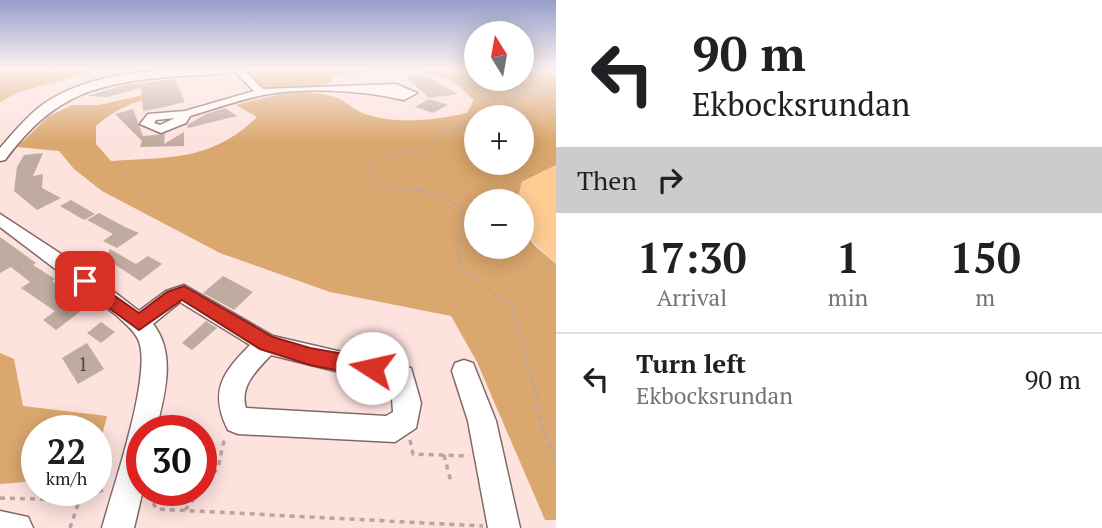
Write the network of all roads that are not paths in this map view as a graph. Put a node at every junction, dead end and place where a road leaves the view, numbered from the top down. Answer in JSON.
{"nodes":[{"id":1,"x":73,"y":94,"type":"edge"},
{"id":2,"x":259,"y":94,"type":"edge"},
{"id":3,"x":186,"y":114,"type":"dead end"},
{"id":4,"x":0,"y":157,"type":"edge"},
{"id":5,"x":0,"y":219,"type":"edge"},
{"id":6,"x":139,"y":323,"type":"junction"},
{"id":7,"x":267,"y":344,"type":"junction"},
{"id":8,"x":464,"y":371,"type":"dead end"},
{"id":9,"x":146,"y":415,"type":"edge"},
{"id":10,"x":128,"y":506,"type":"edge"},
{"id":11,"x":0,"y":527,"type":"edge"},
{"id":12,"x":17,"y":528,"type":"edge"},
{"id":13,"x":118,"y":528,"type":"edge"},
{"id":14,"x":504,"y":528,"type":"edge"}],
"edges":[{"from":1,"to":4,"type":"street"},
{"from":2,"to":3,"type":"street"},
{"from":5,"to":6,"type":"street"},
{"from":6,"to":7,"type":"street"},
{"from":6,"to":9,"type":"street"},
{"from":7,"to":7,"type":"street"},
{"from":8,"to":14,"type":"street"},
{"from":10,"to":13,"type":"street"},
{"from":11,"to":12,"type":"street"}]}
